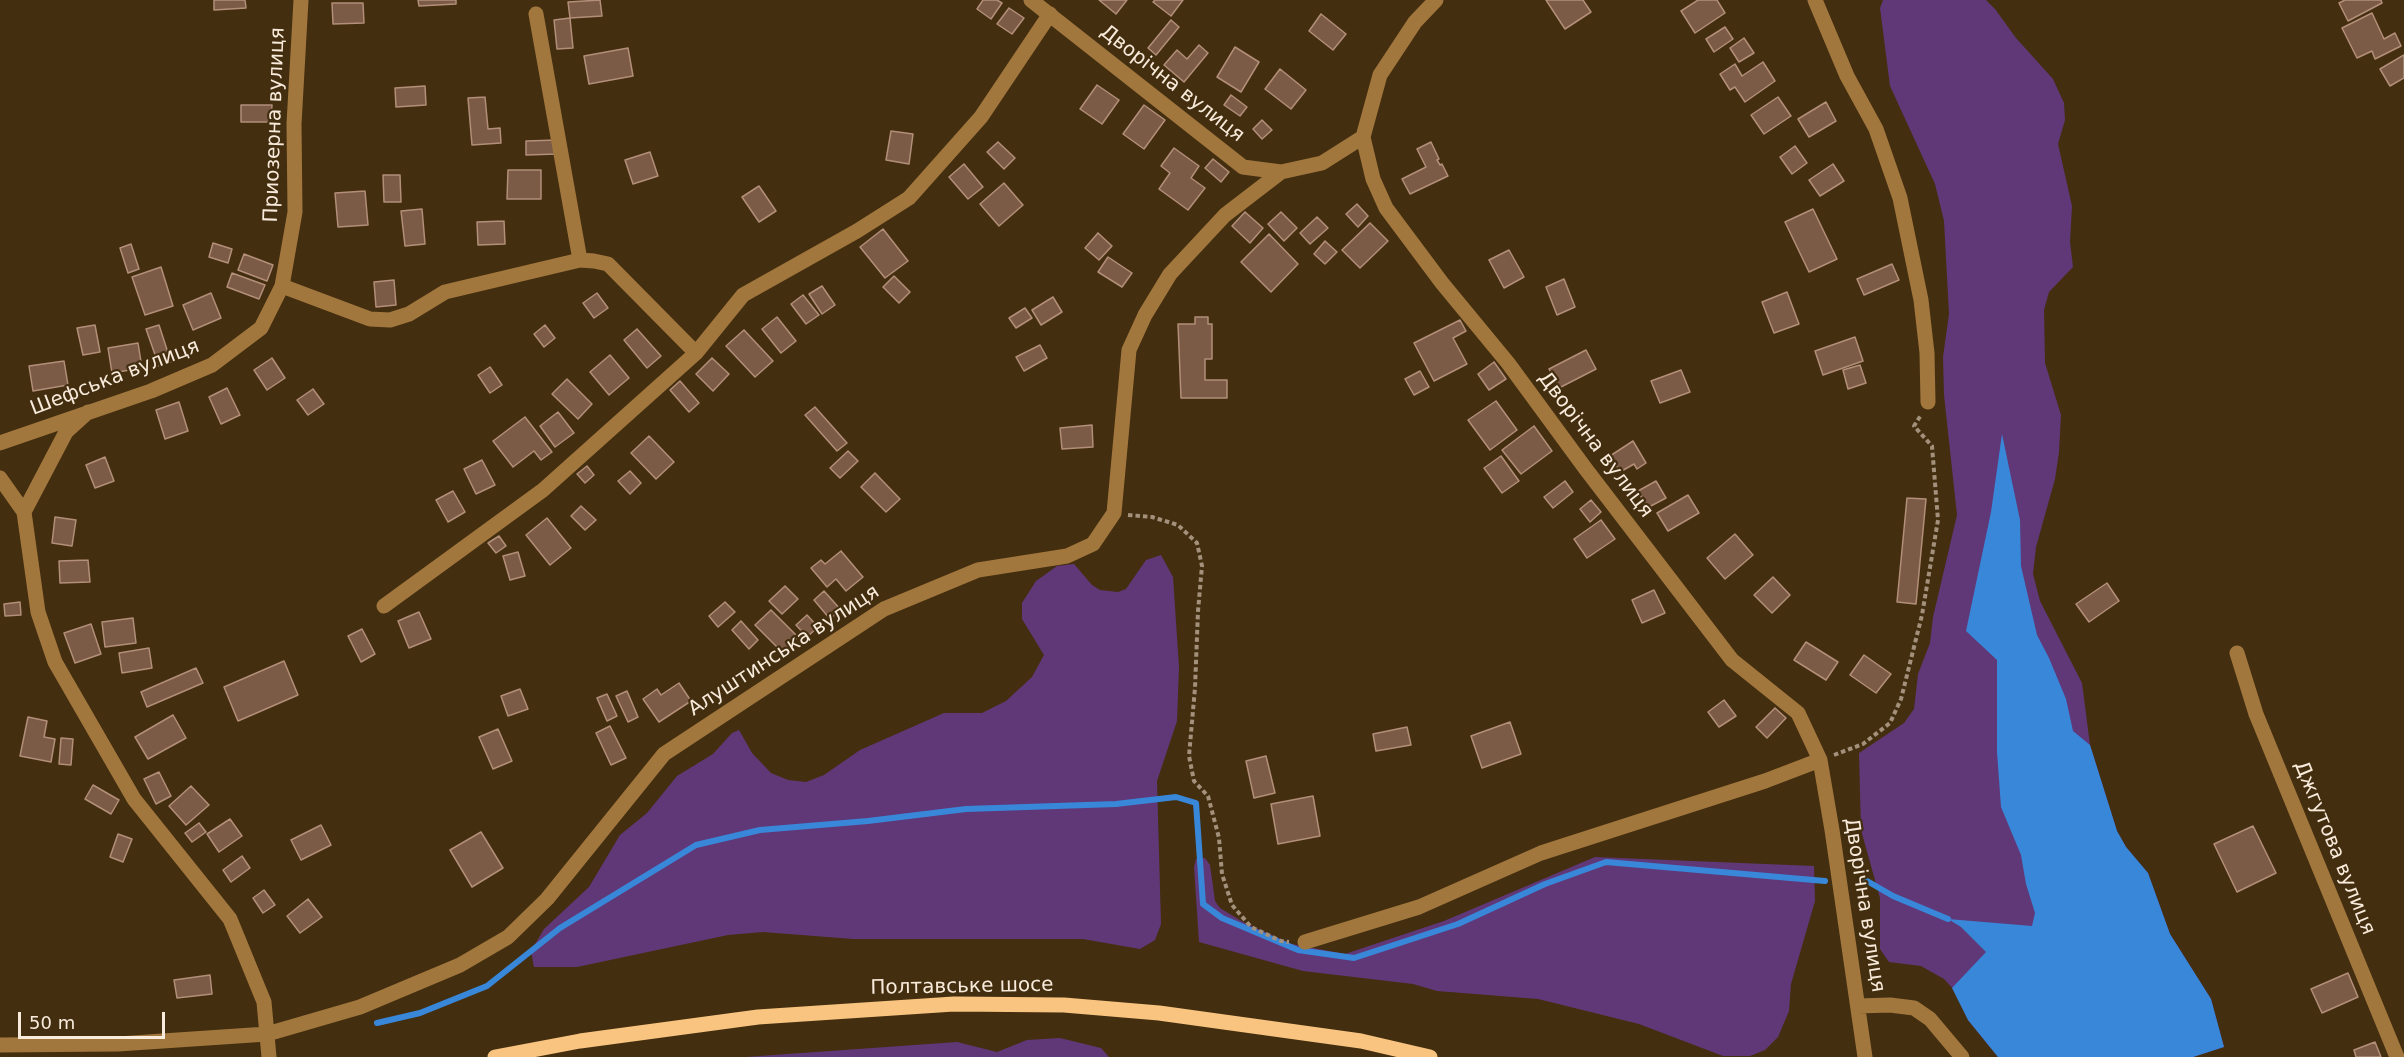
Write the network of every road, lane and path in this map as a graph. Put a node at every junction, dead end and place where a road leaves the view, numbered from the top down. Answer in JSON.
{"nodes":[{"id":1,"x":301,"y":0,"type":"edge"},
{"id":2,"x":1031,"y":0,"type":"edge"},
{"id":3,"x":1436,"y":0,"type":"edge"},
{"id":4,"x":1815,"y":0,"type":"edge"},
{"id":5,"x":536,"y":14,"type":"dead end"},
{"id":6,"x":1050,"y":14,"type":"junction"},
{"id":7,"x":1363,"y":137,"type":"junction"},
{"id":8,"x":1281,"y":172,"type":"junction"},
{"id":9,"x":580,"y":260,"type":"junction"},
{"id":10,"x":282,"y":286,"type":"junction"},
{"id":11,"x":696,"y":353,"type":"junction"},
{"id":12,"x":1928,"y":402,"type":"joint"},
{"id":13,"x":88,"y":412,"type":"junction"},
{"id":14,"x":0,"y":443,"type":"edge"},
{"id":15,"x":0,"y":478,"type":"edge"},
{"id":16,"x":24,"y":512,"type":"junction"},
{"id":17,"x":1114,"y":513,"type":"junction"},
{"id":18,"x":384,"y":606,"type":"dead end"},
{"id":19,"x":2237,"y":653,"type":"dead end"},
{"id":20,"x":1820,"y":760,"type":"junction"},
{"id":21,"x":1305,"y":942,"type":"joint"},
{"id":22,"x":1858,"y":1006,"type":"junction"},
{"id":23,"x":267,"y":1034,"type":"junction"},
{"id":24,"x":0,"y":1045,"type":"edge"},
{"id":25,"x":270,"y":1057,"type":"edge"},
{"id":26,"x":495,"y":1057,"type":"edge"},
{"id":27,"x":1430,"y":1057,"type":"edge"},
{"id":28,"x":1865,"y":1057,"type":"edge"},
{"id":29,"x":1962,"y":1057,"type":"edge"},
{"id":30,"x":2397,"y":1057,"type":"edge"}],
"edges":[{"from":1,"to":10,"type":"street","name":"Приозерна вулиця"},
{"from":2,"to":6,"type":"street","name":"Дворічна вулиця"},
{"from":3,"to":7,"type":"street","name":"Дворічна вулиця"},
{"from":4,"to":12,"type":"street"},
{"from":5,"to":9,"type":"street"},
{"from":6,"to":8,"type":"street","name":"Дворічна вулиця"},
{"from":6,"to":11,"type":"street"},
{"from":7,"to":8,"type":"street","name":"Дворічна вулиця"},
{"from":7,"to":20,"type":"street","name":"Дворічна вулиця"},
{"from":8,"to":17,"type":"street","name":"Алуштинська вулиця"},
{"from":9,"to":10,"type":"street"},
{"from":9,"to":11,"type":"street"},
{"from":10,"to":13,"type":"street","name":"Шефська вулиця"},
{"from":11,"to":18,"type":"street"},
{"from":12,"to":20,"type":"path"},
{"from":13,"to":14,"type":"street","name":"Шефська вулиця"},
{"from":13,"to":16,"type":"street"},
{"from":15,"to":16,"type":"street"},
{"from":16,"to":23,"type":"street"},
{"from":17,"to":21,"type":"path"},
{"from":17,"to":23,"type":"street","name":"Алуштинська вулиця"},
{"from":19,"to":30,"type":"street","name":"Джгутова вулиця"},
{"from":20,"to":21,"type":"street"},
{"from":20,"to":22,"type":"street","name":"Дворічна вулиця"},
{"from":22,"to":28,"type":"street","name":"Дворічна вулиця"},
{"from":22,"to":29,"type":"street"},
{"from":23,"to":24,"type":"street","name":"Алуштинська вулиця"},
{"from":23,"to":25,"type":"street"},
{"from":26,"to":27,"type":"main road","name":"Полтавське шосе"}]}
